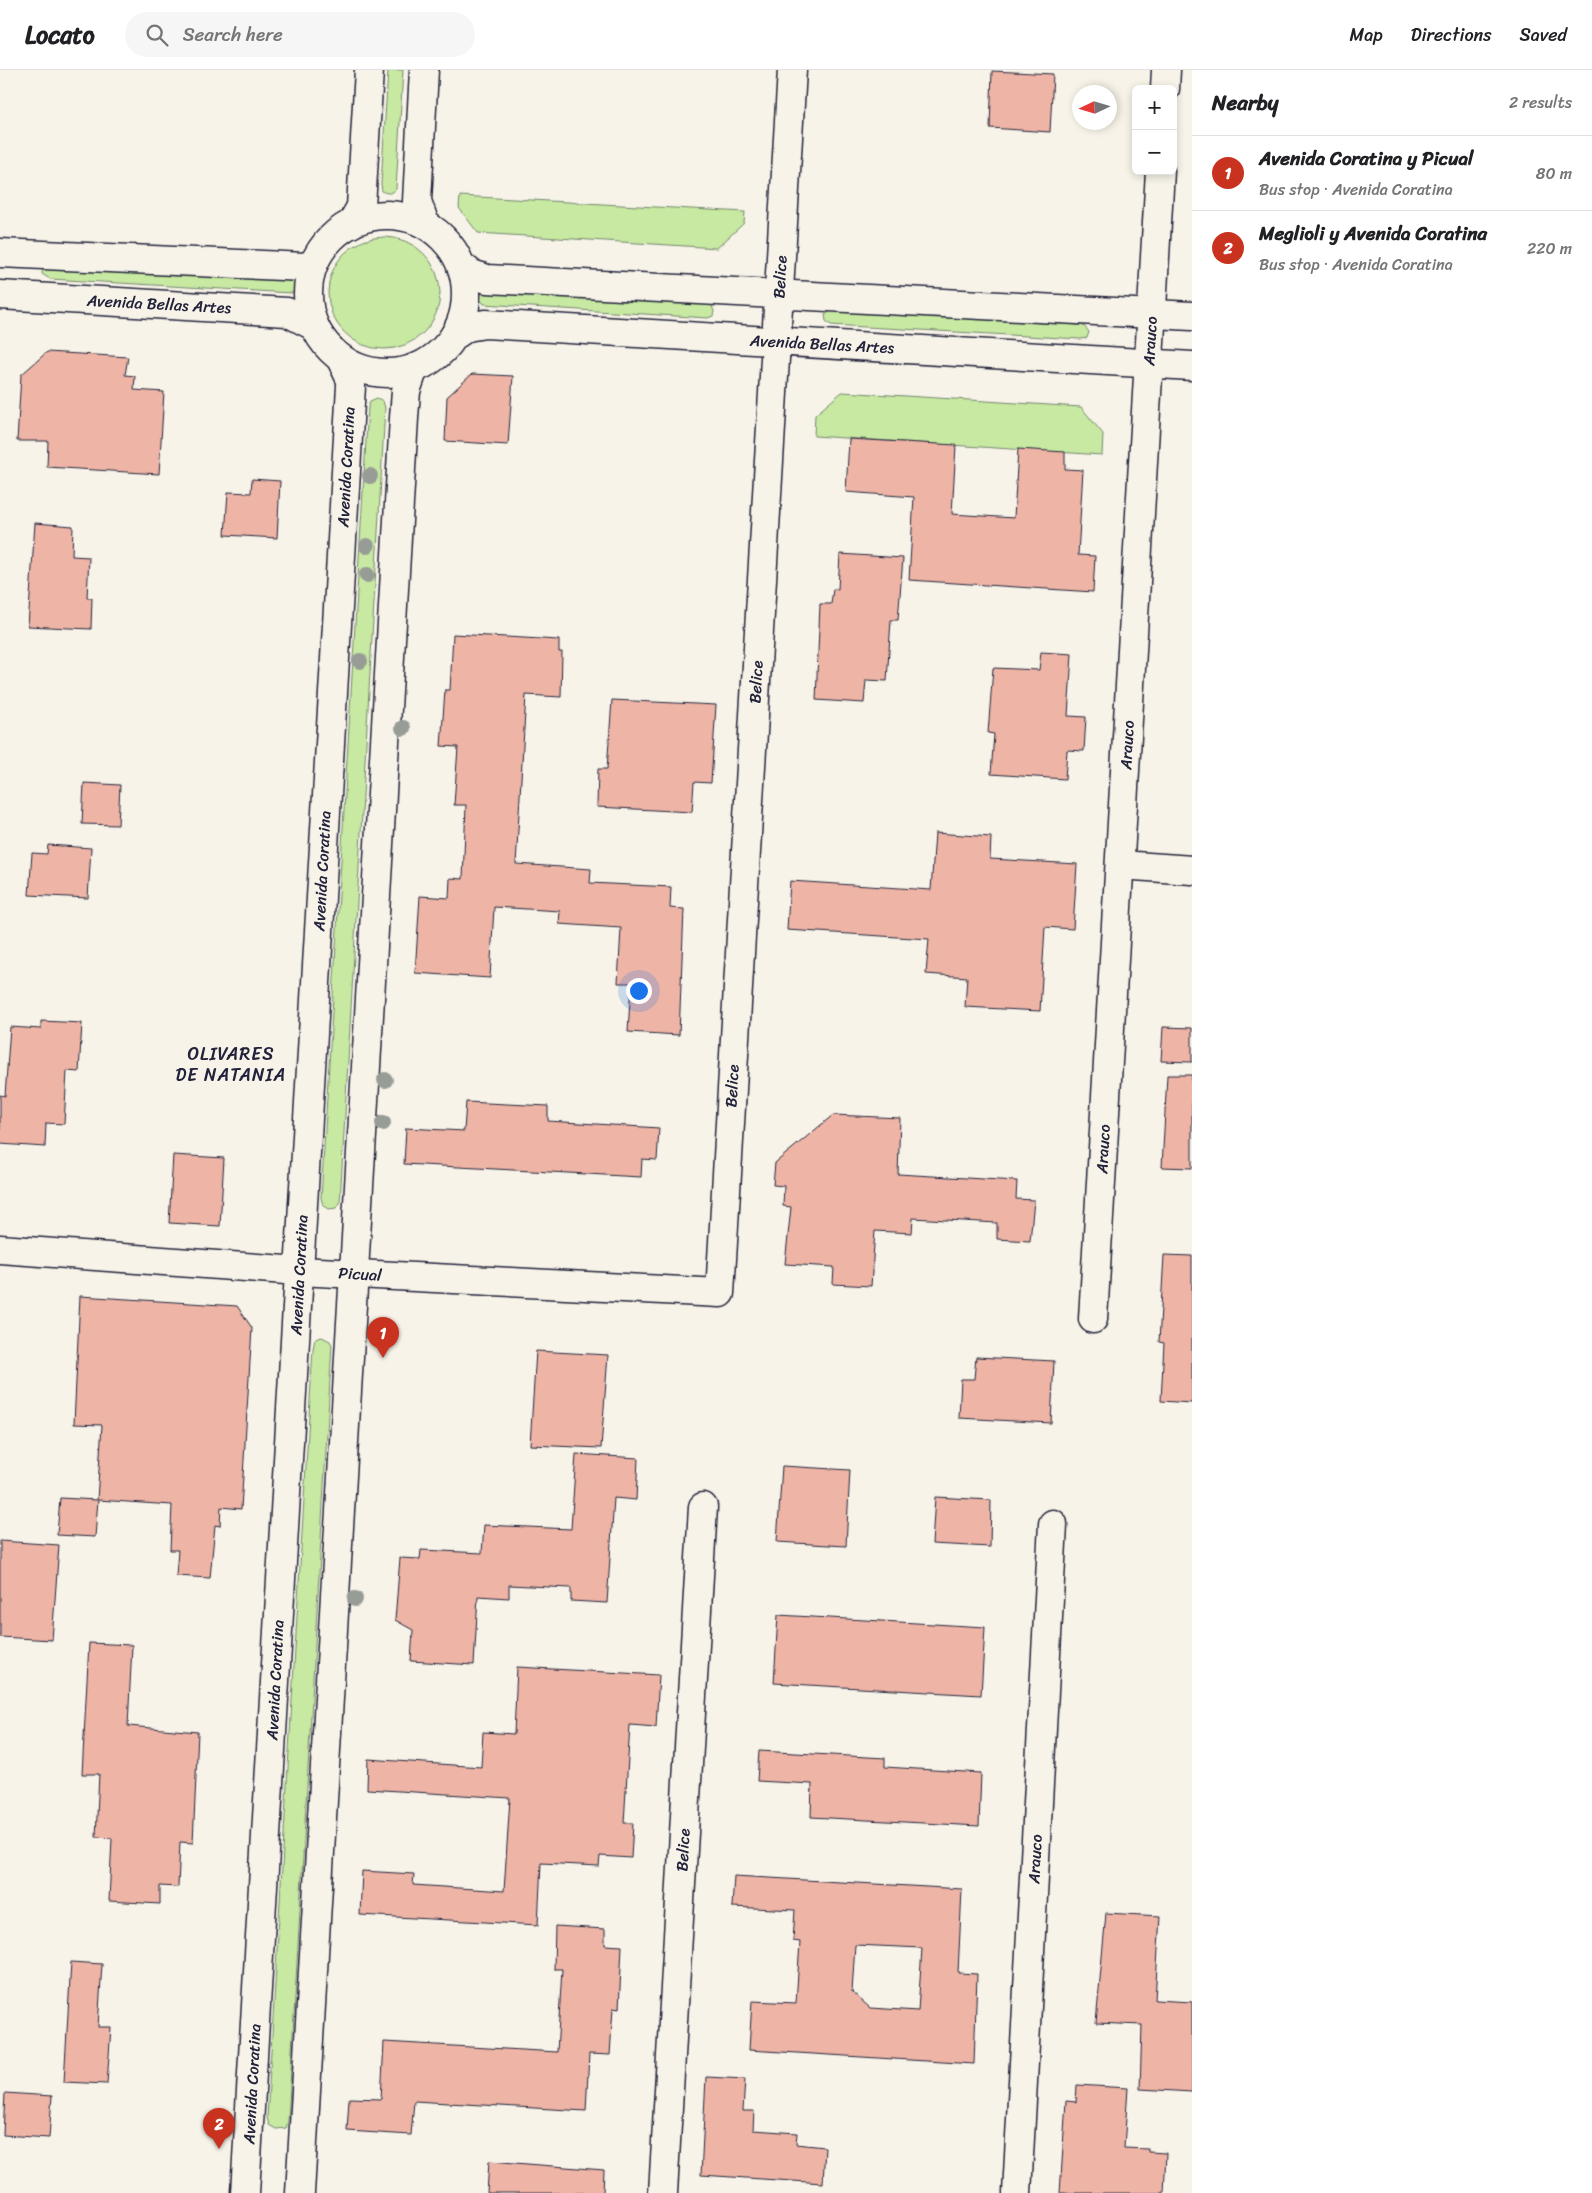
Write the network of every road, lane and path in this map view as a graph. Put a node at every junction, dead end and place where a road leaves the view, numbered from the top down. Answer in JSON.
{"nodes":[{"id":1,"x":369,"y":70,"type":"edge"},
{"id":2,"x":424,"y":70,"type":"edge"},
{"id":3,"x":792,"y":70,"type":"edge"},
{"id":4,"x":1166,"y":70,"type":"edge"},
{"id":5,"x":1165,"y":85,"type":"edge"},
{"id":6,"x":1160,"y":175,"type":"edge"},
{"id":7,"x":351,"y":224,"type":"junction"},
{"id":8,"x":425,"y":224,"type":"junction"},
{"id":9,"x":0,"y":253,"type":"edge"},
{"id":10,"x":314,"y":262,"type":"junction"},
{"id":11,"x":460,"y":266,"type":"junction"},
{"id":12,"x":779,"y":294,"type":"junction"},
{"id":13,"x":0,"y":295,"type":"edge"},
{"id":14,"x":1152,"y":314,"type":"junction"},
{"id":15,"x":1192,"y":316,"type":"edge"},
{"id":16,"x":314,"y":326,"type":"junction"},
{"id":17,"x":455,"y":335,"type":"junction"},
{"id":18,"x":776,"y":341,"type":"junction"},
{"id":19,"x":342,"y":360,"type":"junction"},
{"id":20,"x":1149,"y":364,"type":"junction"},
{"id":21,"x":1192,"y":366,"type":"edge"},
{"id":22,"x":414,"y":368,"type":"junction"},
{"id":23,"x":1120,"y":865,"type":"junction"},
{"id":24,"x":1192,"y":870,"type":"edge"},
{"id":25,"x":0,"y":1249,"type":"edge"},
{"id":26,"x":299,"y":1271,"type":"junction"},
{"id":27,"x":354,"y":1274,"type":"junction"},
{"id":28,"x":720,"y":1293,"type":"joint"},
{"id":29,"x":1093,"y":1319,"type":"dead end"},
{"id":30,"x":703,"y":1507,"type":"dead end"},
{"id":31,"x":1053,"y":1524,"type":"dead end"},
{"id":32,"x":245,"y":2193,"type":"edge"},
{"id":33,"x":300,"y":2193,"type":"edge"},
{"id":34,"x":663,"y":2193,"type":"edge"},
{"id":35,"x":1017,"y":2193,"type":"edge"}],
"edges":[{"from":1,"to":7,"type":"street"},
{"from":2,"to":8,"type":"street"},
{"from":3,"to":12,"type":"street","name":"Belice"},
{"from":4,"to":5,"type":"street"},
{"from":6,"to":14,"type":"street","name":"Arauco"},
{"from":7,"to":8,"type":"street"},
{"from":7,"to":10,"type":"street"},
{"from":8,"to":11,"type":"street"},
{"from":9,"to":10,"type":"street"},
{"from":10,"to":16,"type":"street"},
{"from":11,"to":12,"type":"street"},
{"from":11,"to":17,"type":"street"},
{"from":12,"to":14,"type":"street"},
{"from":12,"to":18,"type":"street","name":"Belice"},
{"from":13,"to":16,"type":"street","name":"Avenida Bellas Artes"},
{"from":14,"to":15,"type":"street"},
{"from":14,"to":20,"type":"street","name":"Arauco"},
{"from":16,"to":19,"type":"street"},
{"from":17,"to":18,"type":"street","name":"Avenida Bellas Artes"},
{"from":17,"to":22,"type":"street"},
{"from":18,"to":20,"type":"street","name":"Avenida Bellas Artes"},
{"from":18,"to":28,"type":"street","name":"Belice"},
{"from":19,"to":22,"type":"street"},
{"from":19,"to":26,"type":"street","name":"Avenida Coratina"},
{"from":20,"to":21,"type":"street","name":"Avenida Bellas Artes"},
{"from":20,"to":23,"type":"street","name":"Arauco"},
{"from":22,"to":27,"type":"street"},
{"from":23,"to":24,"type":"street"},
{"from":23,"to":29,"type":"street","name":"Arauco"},
{"from":25,"to":26,"type":"street","name":"Picual"},
{"from":26,"to":27,"type":"street","name":"Picual"},
{"from":26,"to":32,"type":"street","name":"Avenida Coratina"},
{"from":27,"to":28,"type":"street","name":"Picual"},
{"from":27,"to":33,"type":"street"},
{"from":30,"to":34,"type":"street","name":"Belice"},
{"from":31,"to":35,"type":"street","name":"Arauco"}]}
